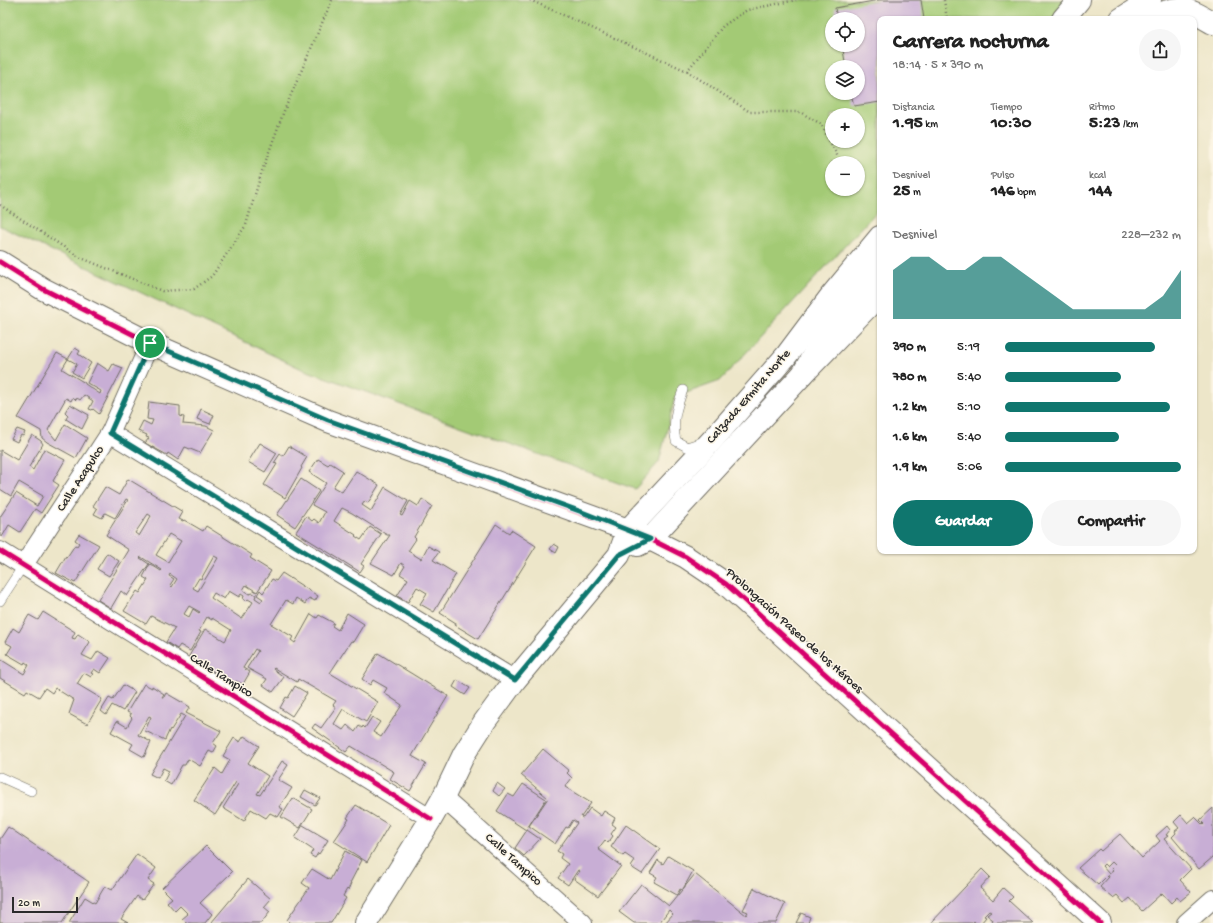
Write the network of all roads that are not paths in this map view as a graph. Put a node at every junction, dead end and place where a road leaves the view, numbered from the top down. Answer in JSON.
{"nodes":[{"id":1,"x":1079,"y":0,"type":"edge"},
{"id":2,"x":1150,"y":0,"type":"edge"},
{"id":3,"x":1066,"y":16,"type":"edge"},
{"id":4,"x":1126,"y":16,"type":"edge"},
{"id":5,"x":1144,"y":16,"type":"edge"},
{"id":6,"x":1157,"y":16,"type":"edge"},
{"id":7,"x":1213,"y":23,"type":"edge"},
{"id":8,"x":877,"y":241,"type":"edge"},
{"id":9,"x":0,"y":262,"type":"edge"},
{"id":10,"x":877,"y":269,"type":"edge"},
{"id":11,"x":877,"y":297,"type":"edge"},
{"id":12,"x":150,"y":343,"type":"junction"},
{"id":13,"x":803,"y":374,"type":"junction"},
{"id":14,"x":683,"y":390,"type":"dead end"},
{"id":15,"x":110,"y":433,"type":"junction"},
{"id":16,"x":715,"y":437,"type":"junction"},
{"id":17,"x":628,"y":530,"type":"junction"},
{"id":18,"x":650,"y":539,"type":"junction"},
{"id":19,"x":0,"y":551,"type":"edge"},
{"id":20,"x":619,"y":555,"type":"junction"},
{"id":21,"x":23,"y":566,"type":"junction"},
{"id":22,"x":0,"y":601,"type":"edge"},
{"id":23,"x":515,"y":680,"type":"junction"},
{"id":24,"x":0,"y":777,"type":"edge"},
{"id":25,"x":31,"y":792,"type":"dead end"},
{"id":26,"x":443,"y":798,"type":"junction"},
{"id":27,"x":431,"y":819,"type":"junction"},
{"id":28,"x":1213,"y":899,"type":"edge"},
{"id":29,"x":1188,"y":922,"type":"edge"},
{"id":30,"x":366,"y":923,"type":"edge"},
{"id":31,"x":583,"y":923,"type":"edge"},
{"id":32,"x":1100,"y":923,"type":"edge"}],
"edges":[{"from":1,"to":3,"type":"main road"},
{"from":2,"to":4,"type":"main road"},
{"from":2,"to":5,"type":"main road"},
{"from":6,"to":7,"type":"main road"},
{"from":8,"to":16,"type":"main road","name":"Calzada Ermita Norte"},
{"from":9,"to":12,"type":"main road","name":"Prolongación Paseo de los Héroes"},
{"from":10,"to":13,"type":"main road"},
{"from":11,"to":13,"type":"main road","name":"Calzada Ermita Norte"},
{"from":12,"to":15,"type":"street","name":"Calle Acapulco"},
{"from":12,"to":17,"type":"main road","name":"Prolongación Paseo de los Héroes"},
{"from":13,"to":18,"type":"main road","name":"Calzada Ermita Norte"},
{"from":14,"to":16,"type":"lane"},
{"from":15,"to":21,"type":"street","name":"Calle Acapulco"},
{"from":15,"to":23,"type":"street"},
{"from":16,"to":17,"type":"main road","name":"Calzada Ermita Norte"},
{"from":17,"to":18,"type":"main road","name":"Prolongación Paseo de los Héroes"},
{"from":17,"to":20,"type":"main road","name":"Calzada Ermita Norte"},
{"from":18,"to":20,"type":"main road","name":"Calzada Ermita Norte"},
{"from":18,"to":32,"type":"main road","name":"Prolongación Paseo de los Héroes"},
{"from":19,"to":21,"type":"street","name":"Calle Tampico"},
{"from":20,"to":23,"type":"main road","name":"Calzada Ermita Norte"},
{"from":21,"to":22,"type":"lane"},
{"from":21,"to":27,"type":"street","name":"Calle Tampico"},
{"from":23,"to":26,"type":"main road","name":"Calzada Ermita Norte"},
{"from":24,"to":25,"type":"lane"},
{"from":26,"to":27,"type":"main road","name":"Calzada Ermita Norte"},
{"from":26,"to":31,"type":"street","name":"Calle Tampico"},
{"from":27,"to":30,"type":"main road","name":"Calzada Ermita Norte"},
{"from":28,"to":29,"type":"street"}]}
